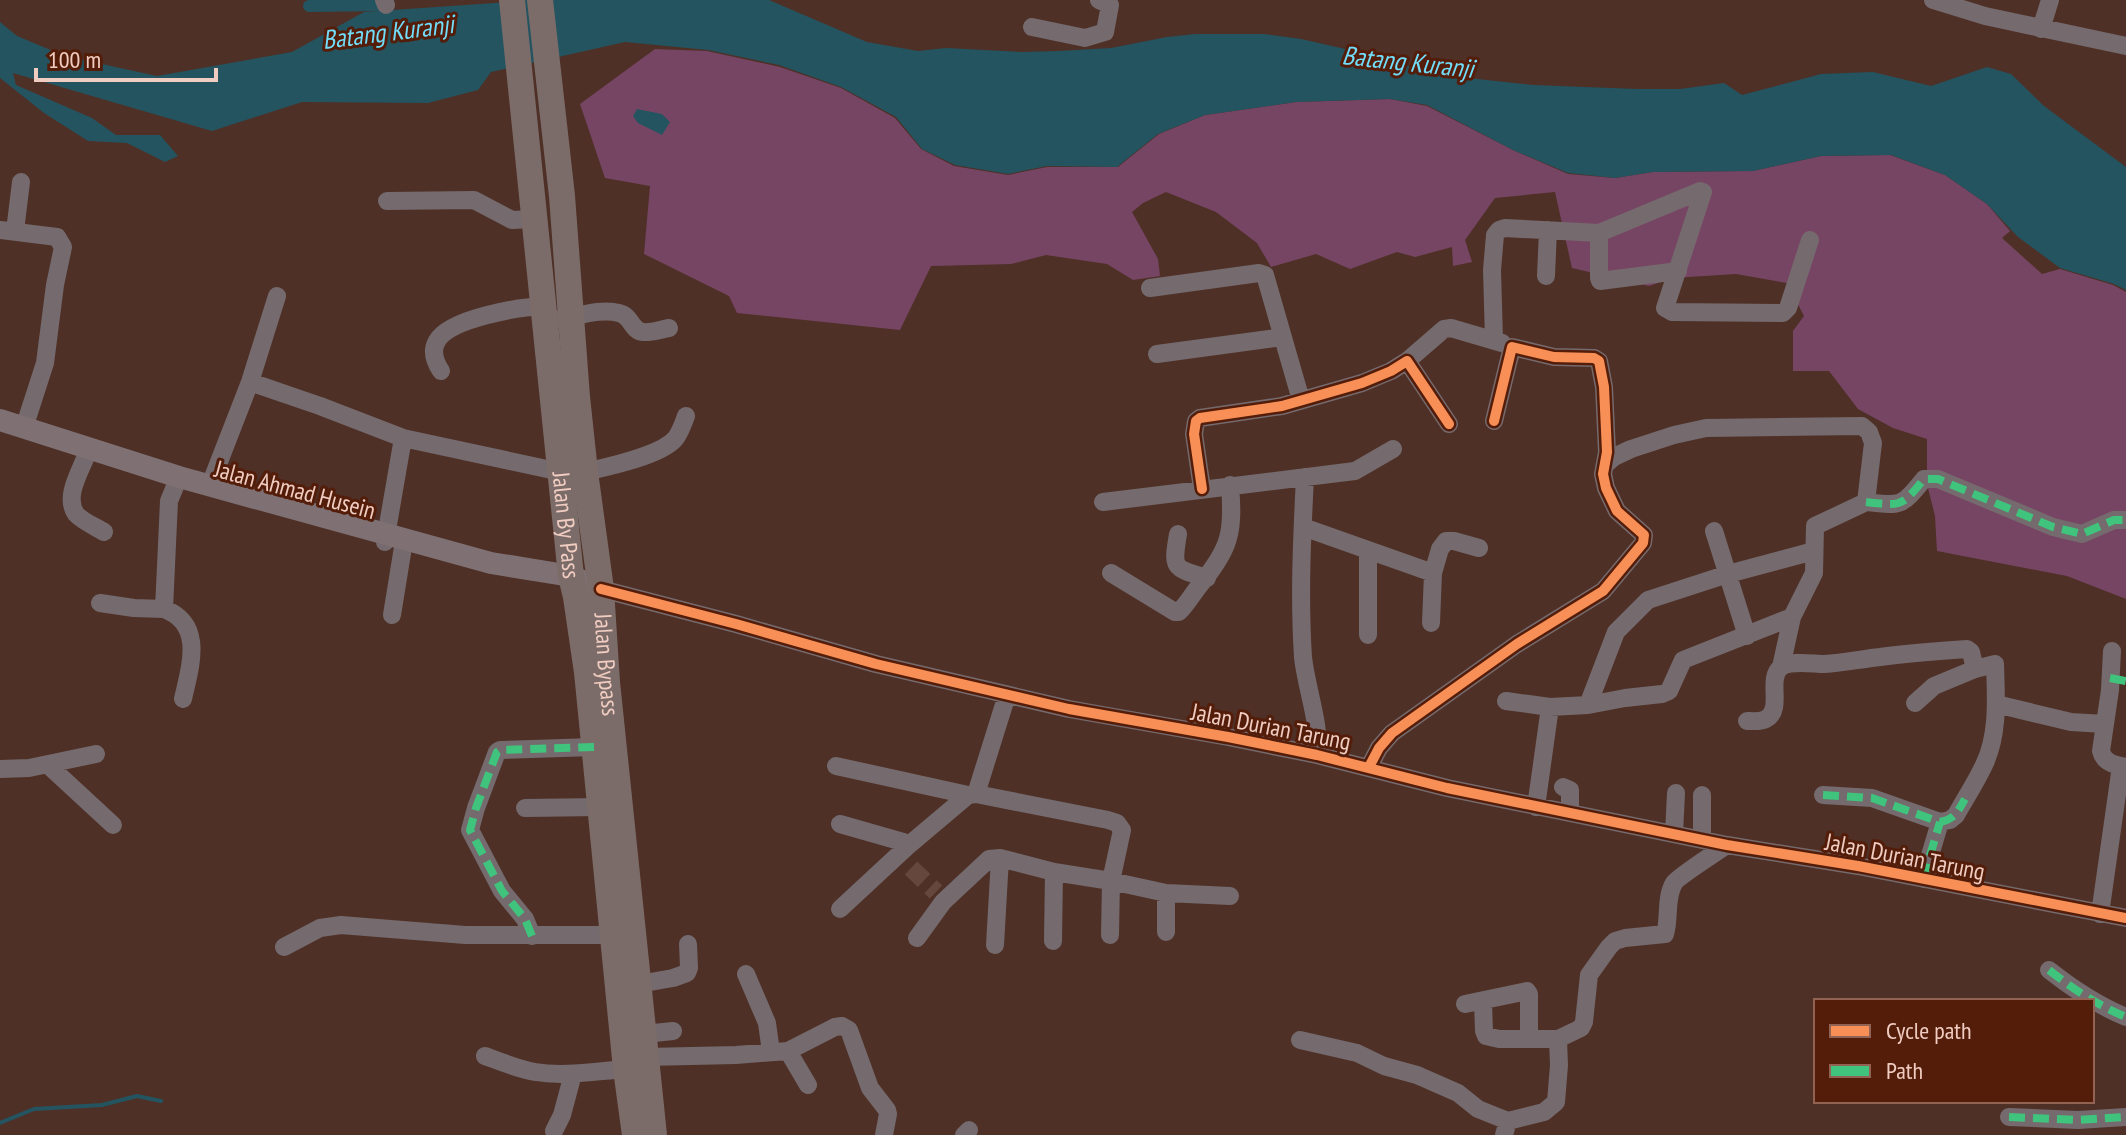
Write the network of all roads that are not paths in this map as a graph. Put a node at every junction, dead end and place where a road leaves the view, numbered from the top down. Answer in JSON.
{"nodes":[{"id":1,"x":512,"y":0,"type":"edge"},
{"id":2,"x":540,"y":0,"type":"edge"},
{"id":3,"x":1099,"y":0,"type":"edge"},
{"id":4,"x":1933,"y":0,"type":"edge"},
{"id":5,"x":2050,"y":0,"type":"edge"},
{"id":6,"x":1032,"y":27,"type":"dead end"},
{"id":7,"x":2041,"y":29,"type":"junction"},
{"id":8,"x":2126,"y":46,"type":"edge"},
{"id":9,"x":21,"y":182,"type":"dead end"},
{"id":10,"x":387,"y":201,"type":"dead end"},
{"id":11,"x":533,"y":211,"type":"junction"},
{"id":12,"x":8,"y":230,"type":"edge"},
{"id":13,"x":1548,"y":230,"type":"junction"},
{"id":14,"x":1599,"y":233,"type":"junction"},
{"id":15,"x":1810,"y":240,"type":"dead end"},
{"id":16,"x":1678,"y":271,"type":"junction"},
{"id":17,"x":1546,"y":276,"type":"dead end"},
{"id":18,"x":1150,"y":288,"type":"dead end"},
{"id":19,"x":277,"y":296,"type":"dead end"},
{"id":20,"x":553,"y":315,"type":"junction"},
{"id":21,"x":669,"y":328,"type":"dead end"},
{"id":22,"x":1283,"y":337,"type":"junction"},
{"id":23,"x":1494,"y":340,"type":"junction"},
{"id":24,"x":1512,"y":347,"type":"junction"},
{"id":25,"x":1157,"y":354,"type":"dead end"},
{"id":26,"x":1407,"y":361,"type":"junction"},
{"id":27,"x":441,"y":371,"type":"dead end"},
{"id":28,"x":250,"y":382,"type":"junction"},
{"id":29,"x":1301,"y":400,"type":"junction"},
{"id":30,"x":686,"y":416,"type":"dead end"},
{"id":31,"x":0,"y":420,"type":"edge"},
{"id":32,"x":1494,"y":421,"type":"dead end"},
{"id":33,"x":1449,"y":424,"type":"dead end"},
{"id":34,"x":24,"y":428,"type":"junction"},
{"id":35,"x":0,"y":430,"type":"edge"},
{"id":36,"x":403,"y":438,"type":"junction"},
{"id":37,"x":1393,"y":449,"type":"dead end"},
{"id":38,"x":86,"y":456,"type":"junction"},
{"id":39,"x":1606,"y":464,"type":"junction"},
{"id":40,"x":573,"y":472,"type":"junction"},
{"id":41,"x":1305,"y":477,"type":"junction"},
{"id":42,"x":176,"y":484,"type":"junction"},
{"id":43,"x":210,"y":485,"type":"junction"},
{"id":44,"x":1230,"y":485,"type":"junction"},
{"id":45,"x":1202,"y":489,"type":"junction"},
{"id":46,"x":1103,"y":502,"type":"dead end"},
{"id":47,"x":1866,"y":502,"type":"junction"},
{"id":48,"x":2126,"y":520,"type":"edge"},
{"id":49,"x":1303,"y":527,"type":"junction"},
{"id":50,"x":1714,"y":531,"type":"dead end"},
{"id":51,"x":104,"y":532,"type":"dead end"},
{"id":52,"x":1178,"y":534,"type":"dead end"},
{"id":53,"x":391,"y":541,"type":"junction"},
{"id":54,"x":1479,"y":548,"type":"dead end"},
{"id":55,"x":1368,"y":550,"type":"junction"},
{"id":56,"x":1814,"y":551,"type":"junction"},
{"id":57,"x":1111,"y":573,"type":"dead end"},
{"id":58,"x":1433,"y":573,"type":"junction"},
{"id":59,"x":1728,"y":574,"type":"junction"},
{"id":60,"x":1207,"y":578,"type":"junction"},
{"id":61,"x":583,"y":587,"type":"junction"},
{"id":62,"x":100,"y":603,"type":"dead end"},
{"id":63,"x":164,"y":609,"type":"junction"},
{"id":64,"x":392,"y":615,"type":"dead end"},
{"id":65,"x":1792,"y":617,"type":"junction"},
{"id":66,"x":1431,"y":623,"type":"dead end"},
{"id":67,"x":1368,"y":635,"type":"dead end"},
{"id":68,"x":1747,"y":636,"type":"junction"},
{"id":69,"x":2112,"y":651,"type":"dead end"},
{"id":70,"x":1781,"y":667,"type":"junction"},
{"id":71,"x":1975,"y":669,"type":"junction"},
{"id":72,"x":2118,"y":679,"type":"edge"},
{"id":73,"x":1007,"y":695,"type":"junction"},
{"id":74,"x":183,"y":699,"type":"dead end"},
{"id":75,"x":1506,"y":701,"type":"dead end"},
{"id":76,"x":1915,"y":703,"type":"dead end"},
{"id":77,"x":1996,"y":704,"type":"junction"},
{"id":78,"x":1588,"y":705,"type":"junction"},
{"id":79,"x":1550,"y":707,"type":"junction"},
{"id":80,"x":1747,"y":721,"type":"dead end"},
{"id":81,"x":2105,"y":724,"type":"junction"},
{"id":82,"x":594,"y":747,"type":"junction"},
{"id":83,"x":96,"y":754,"type":"dead end"},
{"id":84,"x":1317,"y":755,"type":"junction"},
{"id":85,"x":48,"y":765,"type":"junction"},
{"id":86,"x":836,"y":766,"type":"dead end"},
{"id":87,"x":2124,"y":766,"type":"edge"},
{"id":88,"x":1369,"y":767,"type":"junction"},
{"id":89,"x":0,"y":769,"type":"edge"},
{"id":90,"x":1563,"y":787,"type":"dead end"},
{"id":91,"x":1676,"y":793,"type":"dead end"},
{"id":92,"x":972,"y":795,"type":"junction"},
{"id":93,"x":1702,"y":795,"type":"dead end"},
{"id":94,"x":1823,"y":795,"type":"dead end"},
{"id":95,"x":600,"y":807,"type":"junction"},
{"id":96,"x":1536,"y":807,"type":"junction"},
{"id":97,"x":525,"y":808,"type":"dead end"},
{"id":98,"x":1570,"y":812,"type":"junction"},
{"id":99,"x":1940,"y":822,"type":"junction"},
{"id":100,"x":840,"y":824,"type":"dead end"},
{"id":101,"x":113,"y":825,"type":"dead end"},
{"id":102,"x":1674,"y":834,"type":"junction"},
{"id":103,"x":1702,"y":839,"type":"junction"},
{"id":104,"x":1727,"y":845,"type":"junction"},
{"id":105,"x":907,"y":855,"type":"junction"},
{"id":106,"x":1000,"y":858,"type":"junction"},
{"id":107,"x":1054,"y":872,"type":"junction"},
{"id":108,"x":1923,"y":879,"type":"junction"},
{"id":109,"x":1111,"y":881,"type":"junction"},
{"id":110,"x":1166,"y":893,"type":"junction"},
{"id":111,"x":1230,"y":896,"type":"dead end"},
{"id":112,"x":840,"y":909,"type":"dead end"},
{"id":113,"x":2100,"y":914,"type":"junction"},
{"id":114,"x":2126,"y":918,"type":"edge"},
{"id":115,"x":1166,"y":932,"type":"dead end"},
{"id":116,"x":1110,"y":935,"type":"dead end"},
{"id":117,"x":532,"y":936,"type":"junction"},
{"id":118,"x":917,"y":938,"type":"dead end"},
{"id":119,"x":1053,"y":941,"type":"dead end"},
{"id":120,"x":621,"y":942,"type":"junction"},
{"id":121,"x":688,"y":944,"type":"dead end"},
{"id":122,"x":995,"y":945,"type":"dead end"},
{"id":123,"x":284,"y":947,"type":"dead end"},
{"id":124,"x":2049,"y":970,"type":"dead end"},
{"id":125,"x":746,"y":974,"type":"dead end"},
{"id":126,"x":639,"y":984,"type":"junction"},
{"id":127,"x":2088,"y":999,"type":"edge"},
{"id":128,"x":2094,"y":1002,"type":"edge"},
{"id":129,"x":2126,"y":1017,"type":"edge"},
{"id":130,"x":673,"y":1031,"type":"dead end"},
{"id":131,"x":1529,"y":1038,"type":"junction"},
{"id":132,"x":1558,"y":1039,"type":"junction"},
{"id":133,"x":1300,"y":1040,"type":"dead end"},
{"id":134,"x":780,"y":1052,"type":"junction"},
{"id":135,"x":638,"y":1054,"type":"junction"},
{"id":136,"x":485,"y":1056,"type":"dead end"},
{"id":137,"x":573,"y":1074,"type":"junction"},
{"id":138,"x":808,"y":1085,"type":"dead end"},
{"id":139,"x":2009,"y":1117,"type":"dead end"},
{"id":140,"x":2126,"y":1117,"type":"edge"},
{"id":141,"x":1506,"y":1128,"type":"edge"},
{"id":142,"x":554,"y":1131,"type":"dead end"},
{"id":143,"x":635,"y":1135,"type":"edge"},
{"id":144,"x":654,"y":1135,"type":"edge"},
{"id":145,"x":884,"y":1135,"type":"edge"}],
"edges":[{"from":1,"to":11,"type":"highway"},
{"from":2,"to":20,"type":"highway","name":"Jalan Bypass"},
{"from":3,"to":6,"type":"street"},
{"from":4,"to":7,"type":"street"},
{"from":5,"to":7,"type":"street"},
{"from":7,"to":8,"type":"street"},
{"from":9,"to":12,"type":"street"},
{"from":10,"to":11,"type":"street"},
{"from":11,"to":20,"type":"highway"},
{"from":12,"to":34,"type":"street"},
{"from":13,"to":14,"type":"street"},
{"from":13,"to":17,"type":"street"},
{"from":13,"to":23,"type":"street"},
{"from":14,"to":16,"type":"street"},
{"from":14,"to":16,"type":"street"},
{"from":15,"to":16,"type":"street"},
{"from":18,"to":22,"type":"street"},
{"from":19,"to":28,"type":"street"},
{"from":20,"to":21,"type":"street"},
{"from":20,"to":27,"type":"street"},
{"from":20,"to":40,"type":"highway","name":"Jalan Bypass"},
{"from":22,"to":25,"type":"street"},
{"from":22,"to":29,"type":"street"},
{"from":23,"to":24,"type":"street"},
{"from":23,"to":26,"type":"street"},
{"from":24,"to":32,"type":"street"},
{"from":24,"to":39,"type":"street"},
{"from":26,"to":29,"type":"street"},
{"from":26,"to":33,"type":"street"},
{"from":28,"to":36,"type":"street"},
{"from":28,"to":43,"type":"street"},
{"from":29,"to":45,"type":"street"},
{"from":30,"to":40,"type":"street"},
{"from":31,"to":34,"type":"main road","name":"Jalan Ahmad Husein"},
{"from":34,"to":43,"type":"main road","name":"Jalan Ahmad Husein"},
{"from":35,"to":38,"type":"main road","name":"Jalan Ahmad Husein"},
{"from":36,"to":40,"type":"street"},
{"from":36,"to":53,"type":"street"},
{"from":37,"to":41,"type":"street"},
{"from":38,"to":42,"type":"main road","name":"Jalan Ahmad Husein"},
{"from":38,"to":51,"type":"street"},
{"from":39,"to":47,"type":"street"},
{"from":39,"to":88,"type":"street"},
{"from":40,"to":61,"type":"highway","name":"Jalan Bypass"},
{"from":41,"to":44,"type":"street"},
{"from":41,"to":49,"type":"street"},
{"from":42,"to":53,"type":"main road","name":"Jalan Ahmad Husein"},
{"from":42,"to":63,"type":"street"},
{"from":43,"to":53,"type":"main road","name":"Jalan Ahmad Husein"},
{"from":44,"to":45,"type":"street"},
{"from":44,"to":60,"type":"street"},
{"from":45,"to":46,"type":"street"},
{"from":47,"to":48,"type":"street"},
{"from":47,"to":56,"type":"street"},
{"from":49,"to":55,"type":"street"},
{"from":49,"to":84,"type":"street"},
{"from":50,"to":59,"type":"street"},
{"from":52,"to":60,"type":"street"},
{"from":53,"to":61,"type":"main road","name":"Jalan Ahmad Husein"},
{"from":53,"to":64,"type":"street"},
{"from":54,"to":58,"type":"street"},
{"from":55,"to":58,"type":"street"},
{"from":55,"to":67,"type":"street"},
{"from":56,"to":59,"type":"street"},
{"from":56,"to":65,"type":"street"},
{"from":57,"to":60,"type":"street"},
{"from":58,"to":66,"type":"street"},
{"from":59,"to":68,"type":"street"},
{"from":59,"to":78,"type":"street"},
{"from":61,"to":73,"type":"street","name":"Jalan Durian Tarung"},
{"from":61,"to":82,"type":"highway","name":"Jalan By Pass"},
{"from":61,"to":120,"type":"highway","name":"Jalan Bypass"},
{"from":62,"to":63,"type":"street"},
{"from":63,"to":74,"type":"street"},
{"from":65,"to":68,"type":"street"},
{"from":65,"to":70,"type":"street"},
{"from":68,"to":78,"type":"street"},
{"from":69,"to":72,"type":"street"},
{"from":70,"to":71,"type":"street"},
{"from":70,"to":80,"type":"street"},
{"from":71,"to":76,"type":"street"},
{"from":71,"to":77,"type":"street"},
{"from":72,"to":81,"type":"street"},
{"from":73,"to":84,"type":"street","name":"Jalan Durian Tarung"},
{"from":73,"to":92,"type":"street"},
{"from":75,"to":79,"type":"street"},
{"from":77,"to":81,"type":"street"},
{"from":77,"to":99,"type":"street"},
{"from":78,"to":79,"type":"street"},
{"from":79,"to":96,"type":"street"},
{"from":81,"to":87,"type":"street"},
{"from":82,"to":95,"type":"highway","name":"Jalan By Pass"},
{"from":82,"to":117,"type":"street"},
{"from":83,"to":85,"type":"street"},
{"from":84,"to":88,"type":"street","name":"Jalan Durian Tarung"},
{"from":85,"to":89,"type":"street"},
{"from":85,"to":101,"type":"street"},
{"from":86,"to":92,"type":"street"},
{"from":87,"to":113,"type":"street"},
{"from":88,"to":96,"type":"street","name":"Jalan Durian Tarung"},
{"from":90,"to":98,"type":"street"},
{"from":91,"to":102,"type":"street"},
{"from":92,"to":105,"type":"street"},
{"from":92,"to":109,"type":"street"},
{"from":93,"to":103,"type":"street"},
{"from":94,"to":99,"type":"street"},
{"from":95,"to":97,"type":"street"},
{"from":95,"to":120,"type":"highway","name":"Jalan By Pass"},
{"from":96,"to":98,"type":"street","name":"Jalan Durian Tarung"},
{"from":98,"to":102,"type":"street","name":"Jalan Durian Tarung"},
{"from":99,"to":108,"type":"street"},
{"from":100,"to":105,"type":"street"},
{"from":102,"to":103,"type":"street","name":"Jalan Durian Tarung"},
{"from":103,"to":104,"type":"street","name":"Jalan Durian Tarung"},
{"from":104,"to":108,"type":"street","name":"Jalan Durian Tarung"},
{"from":104,"to":132,"type":"street"},
{"from":105,"to":112,"type":"street"},
{"from":106,"to":107,"type":"street"},
{"from":106,"to":118,"type":"street"},
{"from":106,"to":122,"type":"street"},
{"from":107,"to":109,"type":"street"},
{"from":107,"to":119,"type":"street"},
{"from":108,"to":113,"type":"street","name":"Jalan Durian Tarung"},
{"from":109,"to":110,"type":"street"},
{"from":109,"to":116,"type":"street"},
{"from":110,"to":111,"type":"street"},
{"from":110,"to":115,"type":"street"},
{"from":113,"to":114,"type":"street","name":"Jalan Durian Tarung"},
{"from":117,"to":120,"type":"street"},
{"from":117,"to":123,"type":"street"},
{"from":120,"to":126,"type":"highway","name":"Jalan Bypass"},
{"from":120,"to":135,"type":"highway","name":"Jalan By Pass"},
{"from":121,"to":126,"type":"street"},
{"from":124,"to":127,"type":"street"},
{"from":125,"to":134,"type":"street"},
{"from":126,"to":135,"type":"highway","name":"Jalan Bypass"},
{"from":128,"to":129,"type":"street"},
{"from":130,"to":135,"type":"street"},
{"from":131,"to":131,"type":"street"},
{"from":131,"to":132,"type":"street"},
{"from":132,"to":141,"type":"street"},
{"from":133,"to":141,"type":"street"},
{"from":134,"to":135,"type":"street"},
{"from":134,"to":138,"type":"street"},
{"from":134,"to":145,"type":"street"},
{"from":135,"to":137,"type":"street"},
{"from":135,"to":143,"type":"highway","name":"Jalan By Pass"},
{"from":135,"to":144,"type":"highway","name":"Jalan Bypass"},
{"from":136,"to":137,"type":"street"},
{"from":137,"to":142,"type":"street"},
{"from":139,"to":140,"type":"street"}]}
